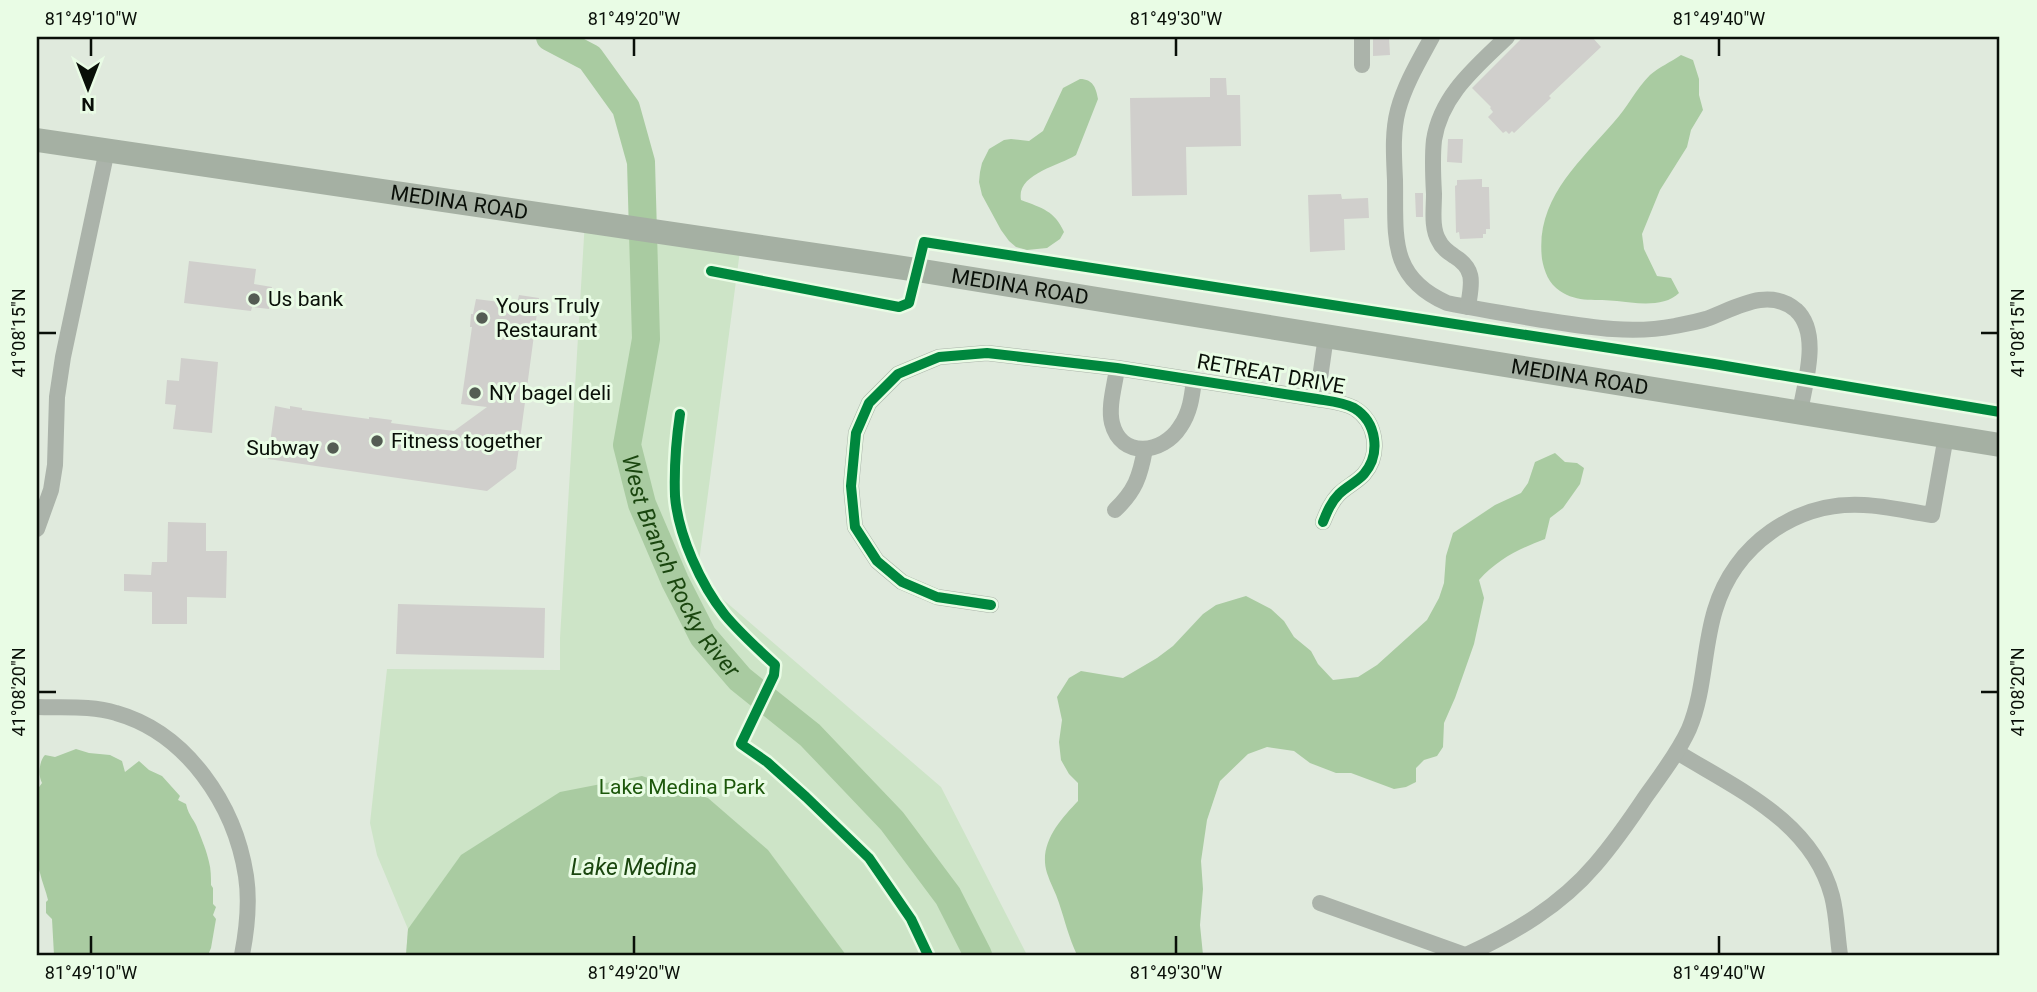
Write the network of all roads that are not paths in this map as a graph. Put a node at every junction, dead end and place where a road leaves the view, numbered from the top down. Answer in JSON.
{"nodes":[{"id":1,"x":1362,"y":37,"type":"edge"},
{"id":2,"x":1432,"y":37,"type":"edge"},
{"id":3,"x":1507,"y":37,"type":"edge"},
{"id":4,"x":1362,"y":65,"type":"dead end"},
{"id":5,"x":37,"y":140,"type":"edge"},
{"id":6,"x":107,"y":150,"type":"junction"},
{"id":7,"x":1468,"y":307,"type":"junction"},
{"id":8,"x":1326,"y":336,"type":"junction"},
{"id":9,"x":1117,"y":368,"type":"junction"},
{"id":10,"x":1194,"y":380,"type":"junction"},
{"id":11,"x":1317,"y":399,"type":"junction"},
{"id":12,"x":1800,"y":412,"type":"junction"},
{"id":13,"x":1946,"y":436,"type":"junction"},
{"id":14,"x":2000,"y":445,"type":"edge"},
{"id":15,"x":1145,"y":449,"type":"junction"},
{"id":16,"x":1115,"y":510,"type":"dead end"},
{"id":17,"x":1323,"y":522,"type":"dead end"},
{"id":18,"x":37,"y":529,"type":"edge"},
{"id":19,"x":991,"y":605,"type":"dead end"},
{"id":20,"x":37,"y":708,"type":"edge"},
{"id":21,"x":1677,"y":752,"type":"junction"},
{"id":22,"x":1320,"y":903,"type":"dead end"},
{"id":23,"x":242,"y":955,"type":"edge"},
{"id":24,"x":1465,"y":955,"type":"edge"},
{"id":25,"x":1840,"y":955,"type":"edge"}],
"edges":[{"from":1,"to":4,"type":"street"},
{"from":2,"to":7,"type":"street"},
{"from":3,"to":7,"type":"street"},
{"from":5,"to":6,"type":"highway","name":"MEDINA ROAD"},
{"from":6,"to":8,"type":"highway","name":"MEDINA ROAD"},
{"from":6,"to":18,"type":"street"},
{"from":7,"to":12,"type":"street"},
{"from":8,"to":11,"type":"street","name":"RETREAT DRIVE"},
{"from":8,"to":12,"type":"highway","name":"MEDINA ROAD"},
{"from":9,"to":10,"type":"street","name":"RETREAT DRIVE"},
{"from":9,"to":15,"type":"street"},
{"from":9,"to":19,"type":"street","name":"RETREAT DRIVE"},
{"from":10,"to":11,"type":"street","name":"RETREAT DRIVE"},
{"from":10,"to":15,"type":"street","name":"RETREAT DRIVE"},
{"from":11,"to":17,"type":"street","name":"RETREAT DRIVE"},
{"from":12,"to":13,"type":"highway","name":"MEDINA ROAD"},
{"from":13,"to":14,"type":"highway","name":"MEDINA ROAD"},
{"from":13,"to":21,"type":"street"},
{"from":15,"to":16,"type":"street"},
{"from":20,"to":23,"type":"street"},
{"from":21,"to":24,"type":"street"},
{"from":21,"to":25,"type":"street"},
{"from":22,"to":24,"type":"street"}]}
